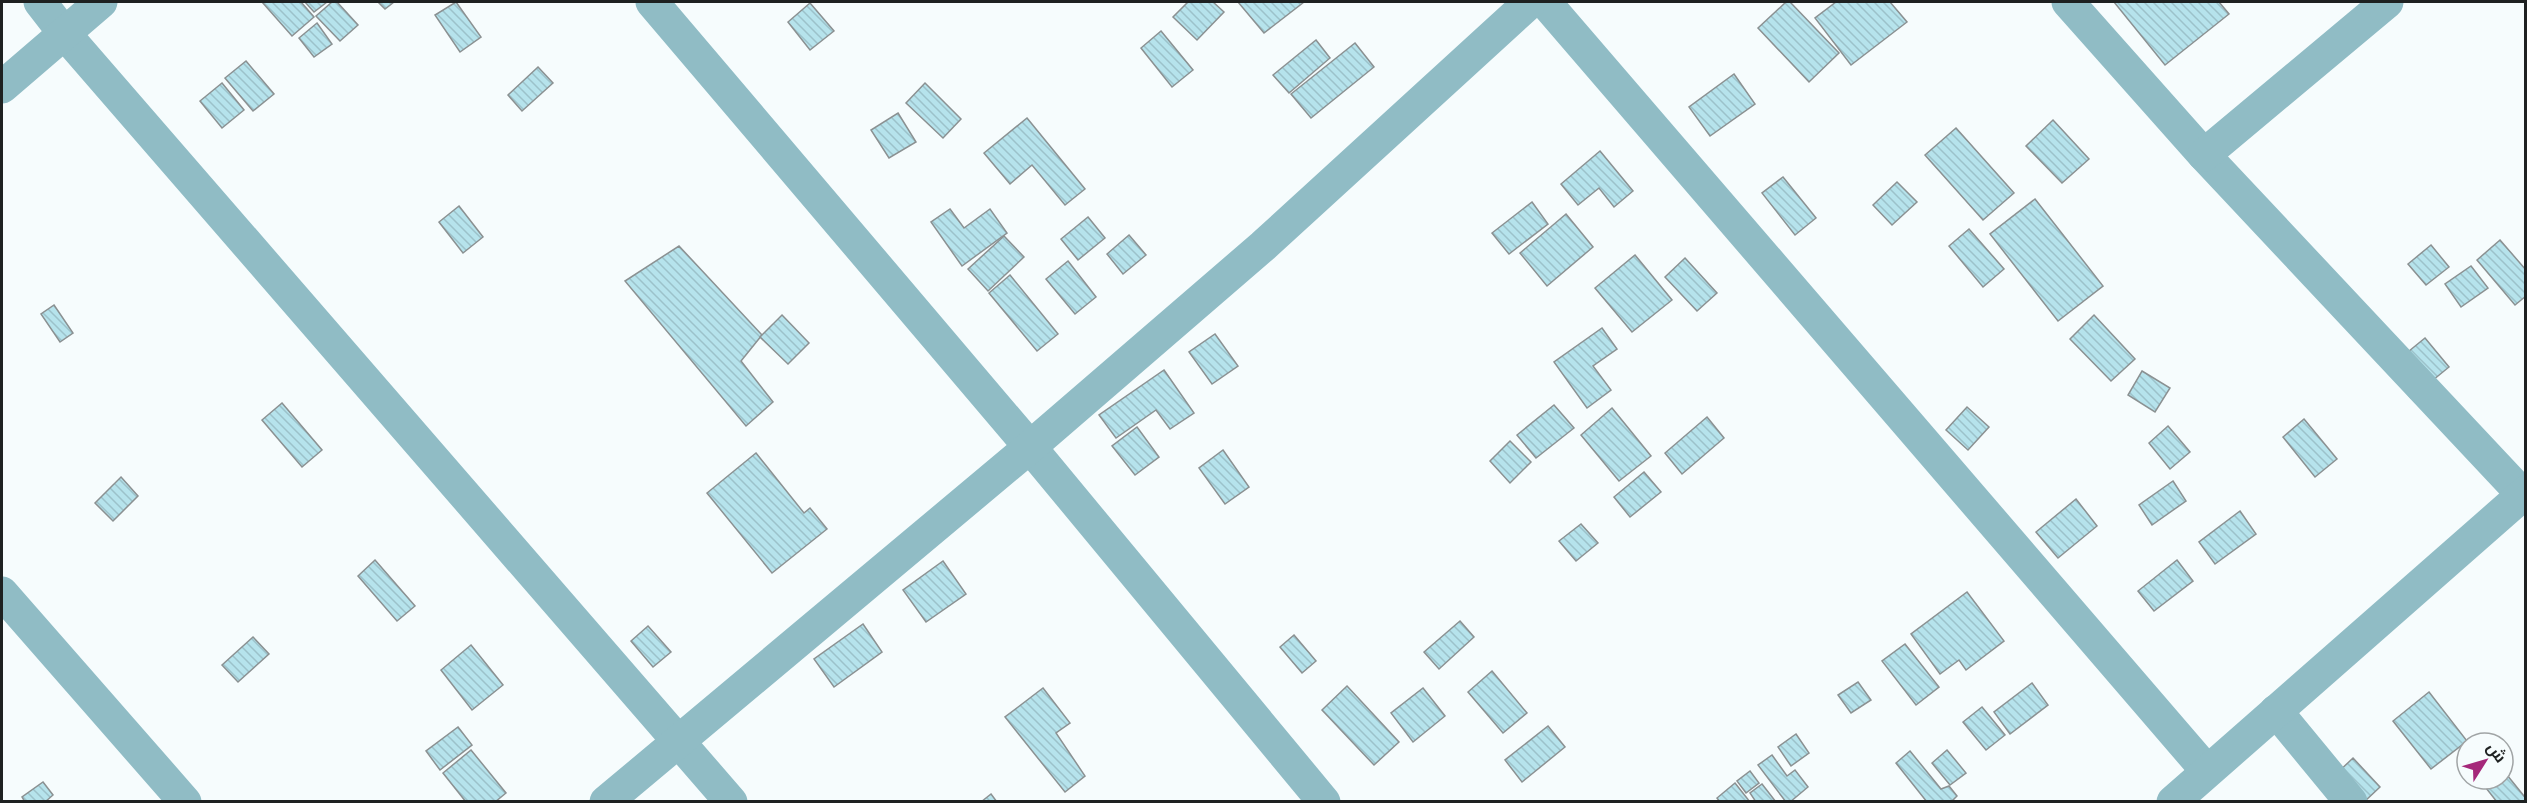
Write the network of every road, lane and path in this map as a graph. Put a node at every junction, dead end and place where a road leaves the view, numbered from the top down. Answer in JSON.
{"nodes":[{"id":1,"x":40,"y":2,"type":"edge"},
{"id":2,"x":101,"y":2,"type":"edge"},
{"id":3,"x":652,"y":2,"type":"edge"},
{"id":4,"x":1530,"y":2,"type":"edge"},
{"id":5,"x":1545,"y":2,"type":"edge"},
{"id":6,"x":2068,"y":2,"type":"edge"},
{"id":7,"x":2386,"y":2,"type":"edge"},
{"id":8,"x":64,"y":33,"type":"junction"},
{"id":9,"x":2,"y":87,"type":"edge"},
{"id":10,"x":2204,"y":155,"type":"junction"},
{"id":11,"x":1030,"y":447,"type":"junction"},
{"id":12,"x":2524,"y":495,"type":"edge"},
{"id":13,"x":2,"y":593,"type":"edge"},
{"id":14,"x":2276,"y":711,"type":"junction"},
{"id":15,"x":680,"y":742,"type":"junction"},
{"id":16,"x":2207,"y":771,"type":"junction"},
{"id":17,"x":185,"y":801,"type":"edge"},
{"id":18,"x":606,"y":801,"type":"edge"},
{"id":19,"x":730,"y":801,"type":"edge"},
{"id":20,"x":1324,"y":801,"type":"edge"},
{"id":21,"x":2173,"y":801,"type":"edge"},
{"id":22,"x":2351,"y":801,"type":"edge"}],
"edges":[{"from":1,"to":8,"type":"street"},
{"from":2,"to":8,"type":"street"},
{"from":3,"to":11,"type":"street"},
{"from":4,"to":11,"type":"street"},
{"from":5,"to":16,"type":"street"},
{"from":6,"to":10,"type":"street"},
{"from":7,"to":10,"type":"street"},
{"from":8,"to":9,"type":"street"},
{"from":8,"to":15,"type":"street"},
{"from":10,"to":12,"type":"street"},
{"from":11,"to":15,"type":"street"},
{"from":11,"to":20,"type":"street"},
{"from":12,"to":14,"type":"street"},
{"from":13,"to":17,"type":"street"},
{"from":14,"to":16,"type":"street"},
{"from":14,"to":22,"type":"street"},
{"from":15,"to":18,"type":"street"},
{"from":15,"to":19,"type":"street"},
{"from":16,"to":21,"type":"street"}]}
